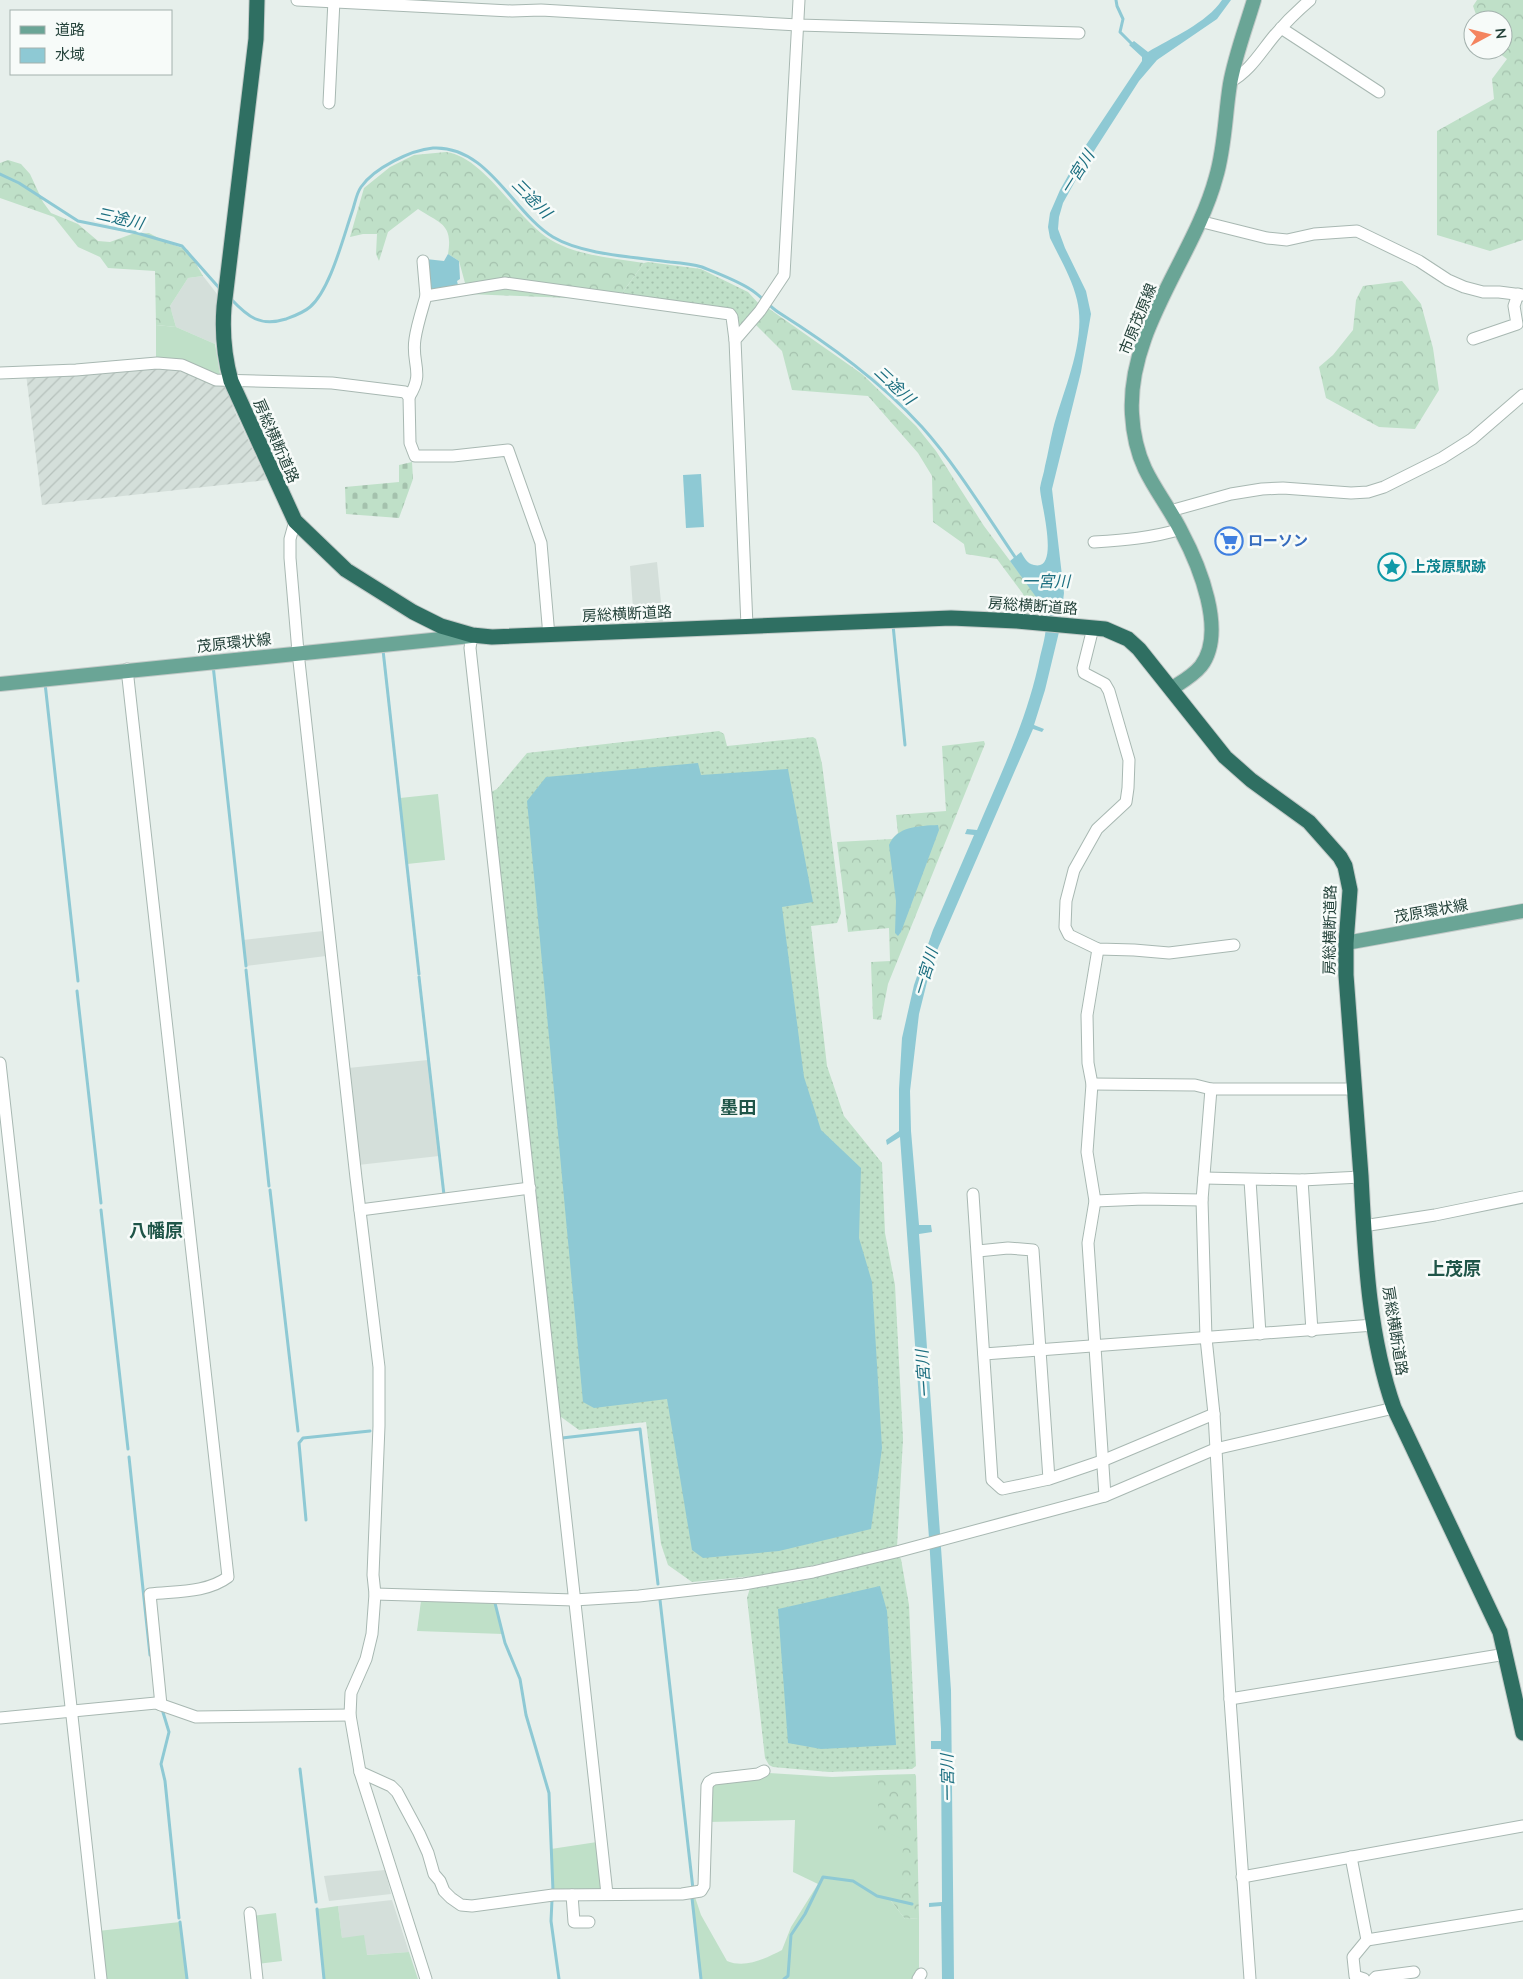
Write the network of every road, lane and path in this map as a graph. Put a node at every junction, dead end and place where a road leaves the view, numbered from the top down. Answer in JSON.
{"nodes":[{"id":1,"x":257,"y":0,"type":"edge"},
{"id":2,"x":297,"y":0,"type":"edge"},
{"id":3,"x":799,"y":0,"type":"edge"},
{"id":4,"x":1254,"y":0,"type":"edge"},
{"id":5,"x":1310,"y":0,"type":"edge"},
{"id":6,"x":334,"y":1,"type":"edge"},
{"id":7,"x":542,"y":5,"type":"edge"},
{"id":8,"x":798,"y":25,"type":"junction"},
{"id":9,"x":1282,"y":28,"type":"junction"},
{"id":10,"x":1079,"y":33,"type":"dead end"},
{"id":11,"x":1230,"y":82,"type":"junction"},
{"id":12,"x":1378,"y":92,"type":"dead end"},
{"id":13,"x":329,"y":103,"type":"dead end"},
{"id":14,"x":1199,"y":221,"type":"junction"},
{"id":15,"x":423,"y":261,"type":"dead end"},
{"id":16,"x":1520,"y":294,"type":"edge"},
{"id":17,"x":426,"y":296,"type":"junction"},
{"id":18,"x":1473,"y":339,"type":"dead end"},
{"id":19,"x":735,"y":340,"type":"junction"},
{"id":20,"x":0,"y":373,"type":"edge"},
{"id":21,"x":231,"y":381,"type":"junction"},
{"id":22,"x":1523,"y":395,"type":"edge"},
{"id":23,"x":409,"y":396,"type":"junction"},
{"id":24,"x":1170,"y":511,"type":"junction"},
{"id":25,"x":294,"y":521,"type":"junction"},
{"id":26,"x":1181,"y":529,"type":"junction"},
{"id":27,"x":1094,"y":542,"type":"dead end"},
{"id":28,"x":747,"y":626,"type":"junction"},
{"id":29,"x":1093,"y":628,"type":"junction"},
{"id":30,"x":472,"y":636,"type":"junction"},
{"id":31,"x":549,"y":636,"type":"junction"},
{"id":32,"x":298,"y":652,"type":"junction"},
{"id":33,"x":127,"y":669,"type":"junction"},
{"id":34,"x":0,"y":684,"type":"edge"},
{"id":35,"x":1171,"y":690,"type":"junction"},
{"id":36,"x":1523,"y":911,"type":"edge"},
{"id":37,"x":1346,"y":943,"type":"junction"},
{"id":38,"x":1234,"y":945,"type":"dead end"},
{"id":39,"x":1098,"y":949,"type":"junction"},
{"id":40,"x":0,"y":1063,"type":"edge"},
{"id":41,"x":1092,"y":1084,"type":"junction"},
{"id":42,"x":1211,"y":1089,"type":"junction"},
{"id":43,"x":1355,"y":1089,"type":"junction"},
{"id":44,"x":1361,"y":1177,"type":"junction"},
{"id":45,"x":1204,"y":1178,"type":"junction"},
{"id":46,"x":1250,"y":1180,"type":"junction"},
{"id":47,"x":1302,"y":1180,"type":"junction"},
{"id":48,"x":530,"y":1188,"type":"junction"},
{"id":49,"x":974,"y":1194,"type":"dead end"},
{"id":50,"x":1523,"y":1197,"type":"edge"},
{"id":51,"x":1202,"y":1200,"type":"junction"},
{"id":52,"x":1095,"y":1201,"type":"junction"},
{"id":53,"x":360,"y":1210,"type":"junction"},
{"id":54,"x":1363,"y":1226,"type":"junction"},
{"id":55,"x":978,"y":1251,"type":"junction"},
{"id":56,"x":1374,"y":1325,"type":"junction"},
{"id":57,"x":1312,"y":1331,"type":"junction"},
{"id":58,"x":1260,"y":1334,"type":"junction"},
{"id":59,"x":1206,"y":1338,"type":"junction"},
{"id":60,"x":1095,"y":1346,"type":"junction"},
{"id":61,"x":1040,"y":1350,"type":"junction"},
{"id":62,"x":984,"y":1354,"type":"junction"},
{"id":63,"x":1394,"y":1408,"type":"junction"},
{"id":64,"x":1214,"y":1414,"type":"junction"},
{"id":65,"x":1215,"y":1449,"type":"junction"},
{"id":66,"x":1102,"y":1461,"type":"junction"},
{"id":67,"x":1049,"y":1479,"type":"junction"},
{"id":68,"x":1105,"y":1496,"type":"junction"},
{"id":69,"x":375,"y":1594,"type":"junction"},
{"id":70,"x":574,"y":1600,"type":"junction"},
{"id":71,"x":1506,"y":1654,"type":"junction"},
{"id":72,"x":1230,"y":1699,"type":"junction"},
{"id":73,"x":161,"y":1705,"type":"junction"},
{"id":74,"x":72,"y":1710,"type":"junction"},
{"id":75,"x":350,"y":1715,"type":"junction"},
{"id":76,"x":0,"y":1718,"type":"edge"},
{"id":77,"x":1523,"y":1733,"type":"edge"},
{"id":78,"x":764,"y":1771,"type":"dead end"},
{"id":79,"x":360,"y":1772,"type":"junction"},
{"id":80,"x":1523,"y":1826,"type":"edge"},
{"id":81,"x":1351,"y":1857,"type":"junction"},
{"id":82,"x":1242,"y":1877,"type":"junction"},
{"id":83,"x":607,"y":1894,"type":"junction"},
{"id":84,"x":572,"y":1895,"type":"junction"},
{"id":85,"x":250,"y":1913,"type":"dead end"},
{"id":86,"x":1523,"y":1915,"type":"edge"},
{"id":87,"x":589,"y":1922,"type":"dead end"},
{"id":88,"x":1367,"y":1940,"type":"junction"},
{"id":89,"x":1414,"y":1972,"type":"dead end"},
{"id":90,"x":101,"y":1979,"type":"edge"},
{"id":91,"x":257,"y":1979,"type":"edge"},
{"id":92,"x":426,"y":1979,"type":"edge"},
{"id":93,"x":1250,"y":1979,"type":"edge"},
{"id":94,"x":1364,"y":1979,"type":"edge"},
{"id":95,"x":1374,"y":1979,"type":"edge"}],
"edges":[{"from":1,"to":21,"type":"highway","name":"房総横断道路"},
{"from":2,"to":6,"type":"street"},
{"from":3,"to":8,"type":"street"},
{"from":4,"to":11,"type":"main road","name":"市原茂原線"},
{"from":5,"to":9,"type":"street"},
{"from":6,"to":7,"type":"street"},
{"from":6,"to":13,"type":"street"},
{"from":7,"to":8,"type":"street"},
{"from":8,"to":10,"type":"street"},
{"from":8,"to":19,"type":"street"},
{"from":9,"to":11,"type":"street"},
{"from":9,"to":12,"type":"street"},
{"from":11,"to":14,"type":"main road","name":"市原茂原線"},
{"from":14,"to":16,"type":"street"},
{"from":14,"to":24,"type":"main road","name":"市原茂原線"},
{"from":15,"to":17,"type":"street"},
{"from":16,"to":18,"type":"street"},
{"from":17,"to":19,"type":"street"},
{"from":17,"to":23,"type":"street"},
{"from":19,"to":28,"type":"street"},
{"from":20,"to":21,"type":"street"},
{"from":21,"to":23,"type":"street"},
{"from":21,"to":25,"type":"highway","name":"房総横断道路"},
{"from":22,"to":24,"type":"street"},
{"from":23,"to":31,"type":"street"},
{"from":24,"to":26,"type":"main road","name":"市原茂原線"},
{"from":25,"to":30,"type":"highway","name":"房総横断道路"},
{"from":25,"to":32,"type":"street"},
{"from":26,"to":27,"type":"street"},
{"from":26,"to":35,"type":"main road","name":"市原茂原線"},
{"from":28,"to":29,"type":"highway","name":"房総横断道路"},
{"from":28,"to":31,"type":"highway","name":"房総横断道路"},
{"from":29,"to":35,"type":"highway","name":"房総横断道路"},
{"from":29,"to":39,"type":"street"},
{"from":30,"to":31,"type":"highway","name":"房総横断道路"},
{"from":30,"to":32,"type":"main road","name":"茂原環状線"},
{"from":30,"to":48,"type":"street"},
{"from":32,"to":33,"type":"main road","name":"茂原環状線"},
{"from":32,"to":53,"type":"street"},
{"from":33,"to":34,"type":"main road","name":"茂原環状線"},
{"from":33,"to":73,"type":"street"},
{"from":35,"to":37,"type":"highway","name":"房総横断道路"},
{"from":36,"to":37,"type":"main road","name":"茂原環状線"},
{"from":37,"to":43,"type":"highway","name":"房総横断道路"},
{"from":38,"to":39,"type":"street"},
{"from":39,"to":41,"type":"street"},
{"from":40,"to":74,"type":"street"},
{"from":41,"to":42,"type":"street"},
{"from":41,"to":52,"type":"street"},
{"from":42,"to":43,"type":"street"},
{"from":42,"to":45,"type":"street"},
{"from":43,"to":44,"type":"highway","name":"房総横断道路"},
{"from":44,"to":47,"type":"street"},
{"from":44,"to":54,"type":"highway","name":"房総横断道路"},
{"from":45,"to":46,"type":"street"},
{"from":45,"to":51,"type":"street"},
{"from":46,"to":47,"type":"street"},
{"from":46,"to":58,"type":"street"},
{"from":47,"to":57,"type":"street"},
{"from":48,"to":53,"type":"street"},
{"from":48,"to":70,"type":"street"},
{"from":49,"to":55,"type":"street"},
{"from":50,"to":54,"type":"street"},
{"from":51,"to":52,"type":"street"},
{"from":51,"to":59,"type":"street"},
{"from":52,"to":60,"type":"street"},
{"from":53,"to":69,"type":"street"},
{"from":54,"to":56,"type":"highway","name":"房総横断道路"},
{"from":55,"to":61,"type":"street"},
{"from":55,"to":62,"type":"street"},
{"from":56,"to":57,"type":"street"},
{"from":56,"to":63,"type":"highway","name":"房総横断道路"},
{"from":57,"to":58,"type":"street"},
{"from":58,"to":59,"type":"street"},
{"from":59,"to":60,"type":"street"},
{"from":59,"to":64,"type":"street"},
{"from":60,"to":61,"type":"street"},
{"from":60,"to":66,"type":"street"},
{"from":61,"to":62,"type":"street"},
{"from":61,"to":67,"type":"street"},
{"from":62,"to":67,"type":"street"},
{"from":63,"to":65,"type":"street"},
{"from":63,"to":71,"type":"highway","name":"房総横断道路"},
{"from":64,"to":65,"type":"street"},
{"from":64,"to":66,"type":"street"},
{"from":65,"to":68,"type":"street"},
{"from":65,"to":72,"type":"street"},
{"from":66,"to":67,"type":"street"},
{"from":66,"to":68,"type":"street"},
{"from":68,"to":70,"type":"street"},
{"from":69,"to":70,"type":"street"},
{"from":69,"to":75,"type":"street"},
{"from":70,"to":83,"type":"street"},
{"from":71,"to":72,"type":"street"},
{"from":71,"to":77,"type":"highway","name":"房総横断道路"},
{"from":72,"to":82,"type":"street"},
{"from":73,"to":74,"type":"street"},
{"from":73,"to":75,"type":"street"},
{"from":74,"to":76,"type":"street"},
{"from":74,"to":90,"type":"street"},
{"from":75,"to":79,"type":"street"},
{"from":78,"to":83,"type":"street"},
{"from":79,"to":84,"type":"street"},
{"from":79,"to":92,"type":"street"},
{"from":80,"to":81,"type":"street"},
{"from":81,"to":82,"type":"street"},
{"from":81,"to":88,"type":"street"},
{"from":82,"to":93,"type":"street"},
{"from":83,"to":84,"type":"street"},
{"from":84,"to":87,"type":"street"},
{"from":85,"to":91,"type":"street"},
{"from":86,"to":88,"type":"street"},
{"from":88,"to":94,"type":"street"},
{"from":89,"to":95,"type":"street"}]}
